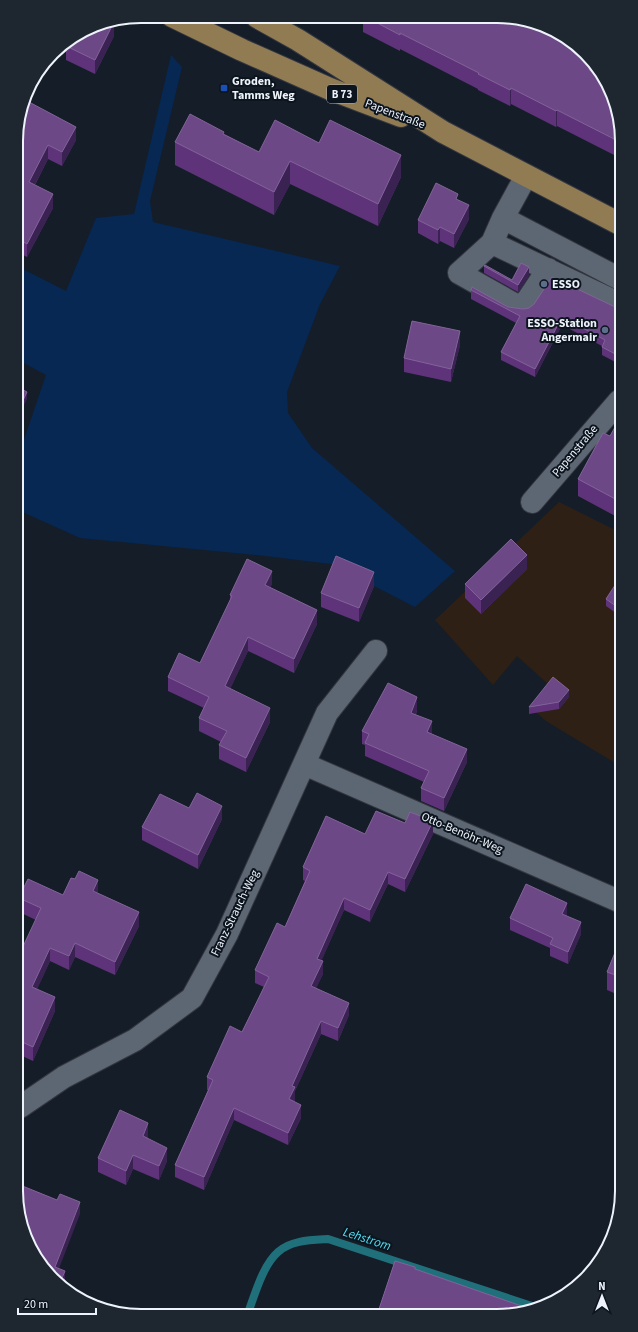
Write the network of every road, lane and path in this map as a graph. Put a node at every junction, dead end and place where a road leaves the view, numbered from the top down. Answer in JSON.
{"nodes":[{"id":1,"x":186,"y":23,"type":"edge"},
{"id":2,"x":268,"y":23,"type":"edge"},
{"id":3,"x":443,"y":132,"type":"junction"},
{"id":4,"x":526,"y":176,"type":"junction"},
{"id":5,"x":503,"y":218,"type":"junction"},
{"id":6,"x":615,"y":221,"type":"edge"},
{"id":7,"x":492,"y":243,"type":"junction"},
{"id":8,"x":548,"y":269,"type":"junction"},
{"id":9,"x":615,"y":276,"type":"edge"},
{"id":10,"x":615,"y":302,"type":"edge"},
{"id":11,"x":615,"y":405,"type":"edge"},
{"id":12,"x":532,"y":502,"type":"dead end"},
{"id":13,"x":376,"y":651,"type":"dead end"},
{"id":14,"x":304,"y":764,"type":"junction"},
{"id":15,"x":615,"y":899,"type":"edge"},
{"id":16,"x":23,"y":1105,"type":"edge"}],
"edges":[{"from":1,"to":3,"type":"main road","name":"Papenstraße","number":"B 73"},
{"from":2,"to":3,"type":"main road","name":"Papenstraße","number":"B 73"},
{"from":3,"to":4,"type":"main road","name":"Papenstraße","number":"B 73"},
{"from":4,"to":5,"type":"street"},
{"from":4,"to":6,"type":"main road","name":"Papenstraße","number":"B 73"},
{"from":5,"to":7,"type":"street"},
{"from":5,"to":9,"type":"street"},
{"from":7,"to":8,"type":"street"},
{"from":7,"to":8,"type":"street"},
{"from":8,"to":10,"type":"street"},
{"from":11,"to":12,"type":"street","name":"Papenstraße"},
{"from":13,"to":14,"type":"street","name":"Franz-Strauch-Weg"},
{"from":14,"to":15,"type":"street","name":"Otto-Benöhr-Weg"},
{"from":14,"to":16,"type":"street","name":"Franz-Strauch-Weg"}]}
